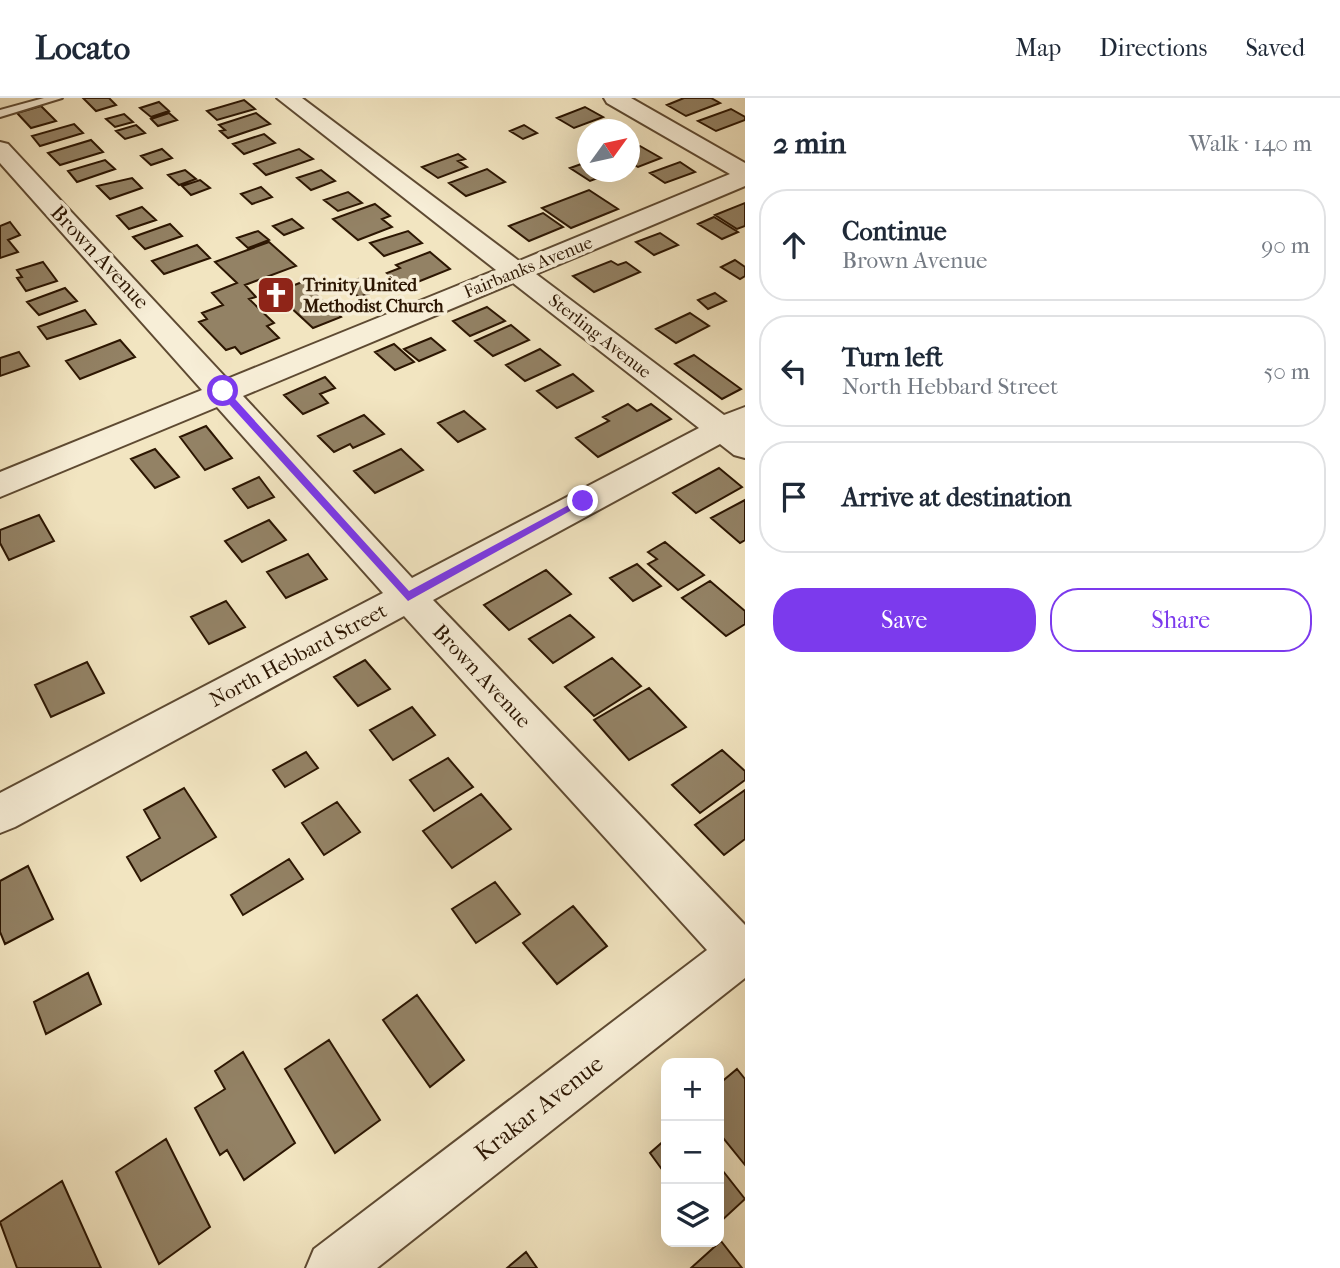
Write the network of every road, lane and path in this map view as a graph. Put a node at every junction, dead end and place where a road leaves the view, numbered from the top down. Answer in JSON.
{"nodes":[{"id":1,"x":55,"y":98,"type":"edge"},
{"id":2,"x":288,"y":98,"type":"edge"},
{"id":3,"x":615,"y":98,"type":"edge"},
{"id":4,"x":0,"y":114,"type":"edge"},
{"id":5,"x":0,"y":149,"type":"edge"},
{"id":6,"x":745,"y":175,"type":"edge"},
{"id":7,"x":517,"y":271,"type":"junction"},
{"id":8,"x":223,"y":391,"type":"junction"},
{"id":9,"x":737,"y":431,"type":"edge"},
{"id":10,"x":0,"y":485,"type":"edge"},
{"id":11,"x":408,"y":597,"type":"junction"},
{"id":12,"x":2,"y":808,"type":"edge"},
{"id":13,"x":742,"y":951,"type":"edge"},
{"id":14,"x":333,"y":1268,"type":"edge"}],
"edges":[{"from":1,"to":4,"type":"lane"},
{"from":2,"to":7,"type":"street","name":"Sterling Avenue"},
{"from":3,"to":6,"type":"street"},
{"from":5,"to":8,"type":"street","name":"Brown Avenue"},
{"from":6,"to":7,"type":"street","name":"Fairbanks Avenue"},
{"from":7,"to":8,"type":"street","name":"Fairbanks Avenue"},
{"from":7,"to":9,"type":"street","name":"Sterling Avenue"},
{"from":8,"to":10,"type":"street","name":"Fairbanks Avenue"},
{"from":8,"to":11,"type":"street","name":"Brown Avenue"},
{"from":9,"to":11,"type":"street","name":"North Hebbard Street"},
{"from":11,"to":12,"type":"street","name":"North Hebbard Street"},
{"from":11,"to":13,"type":"street","name":"Brown Avenue"},
{"from":13,"to":14,"type":"street","name":"Krakar Avenue"}]}
